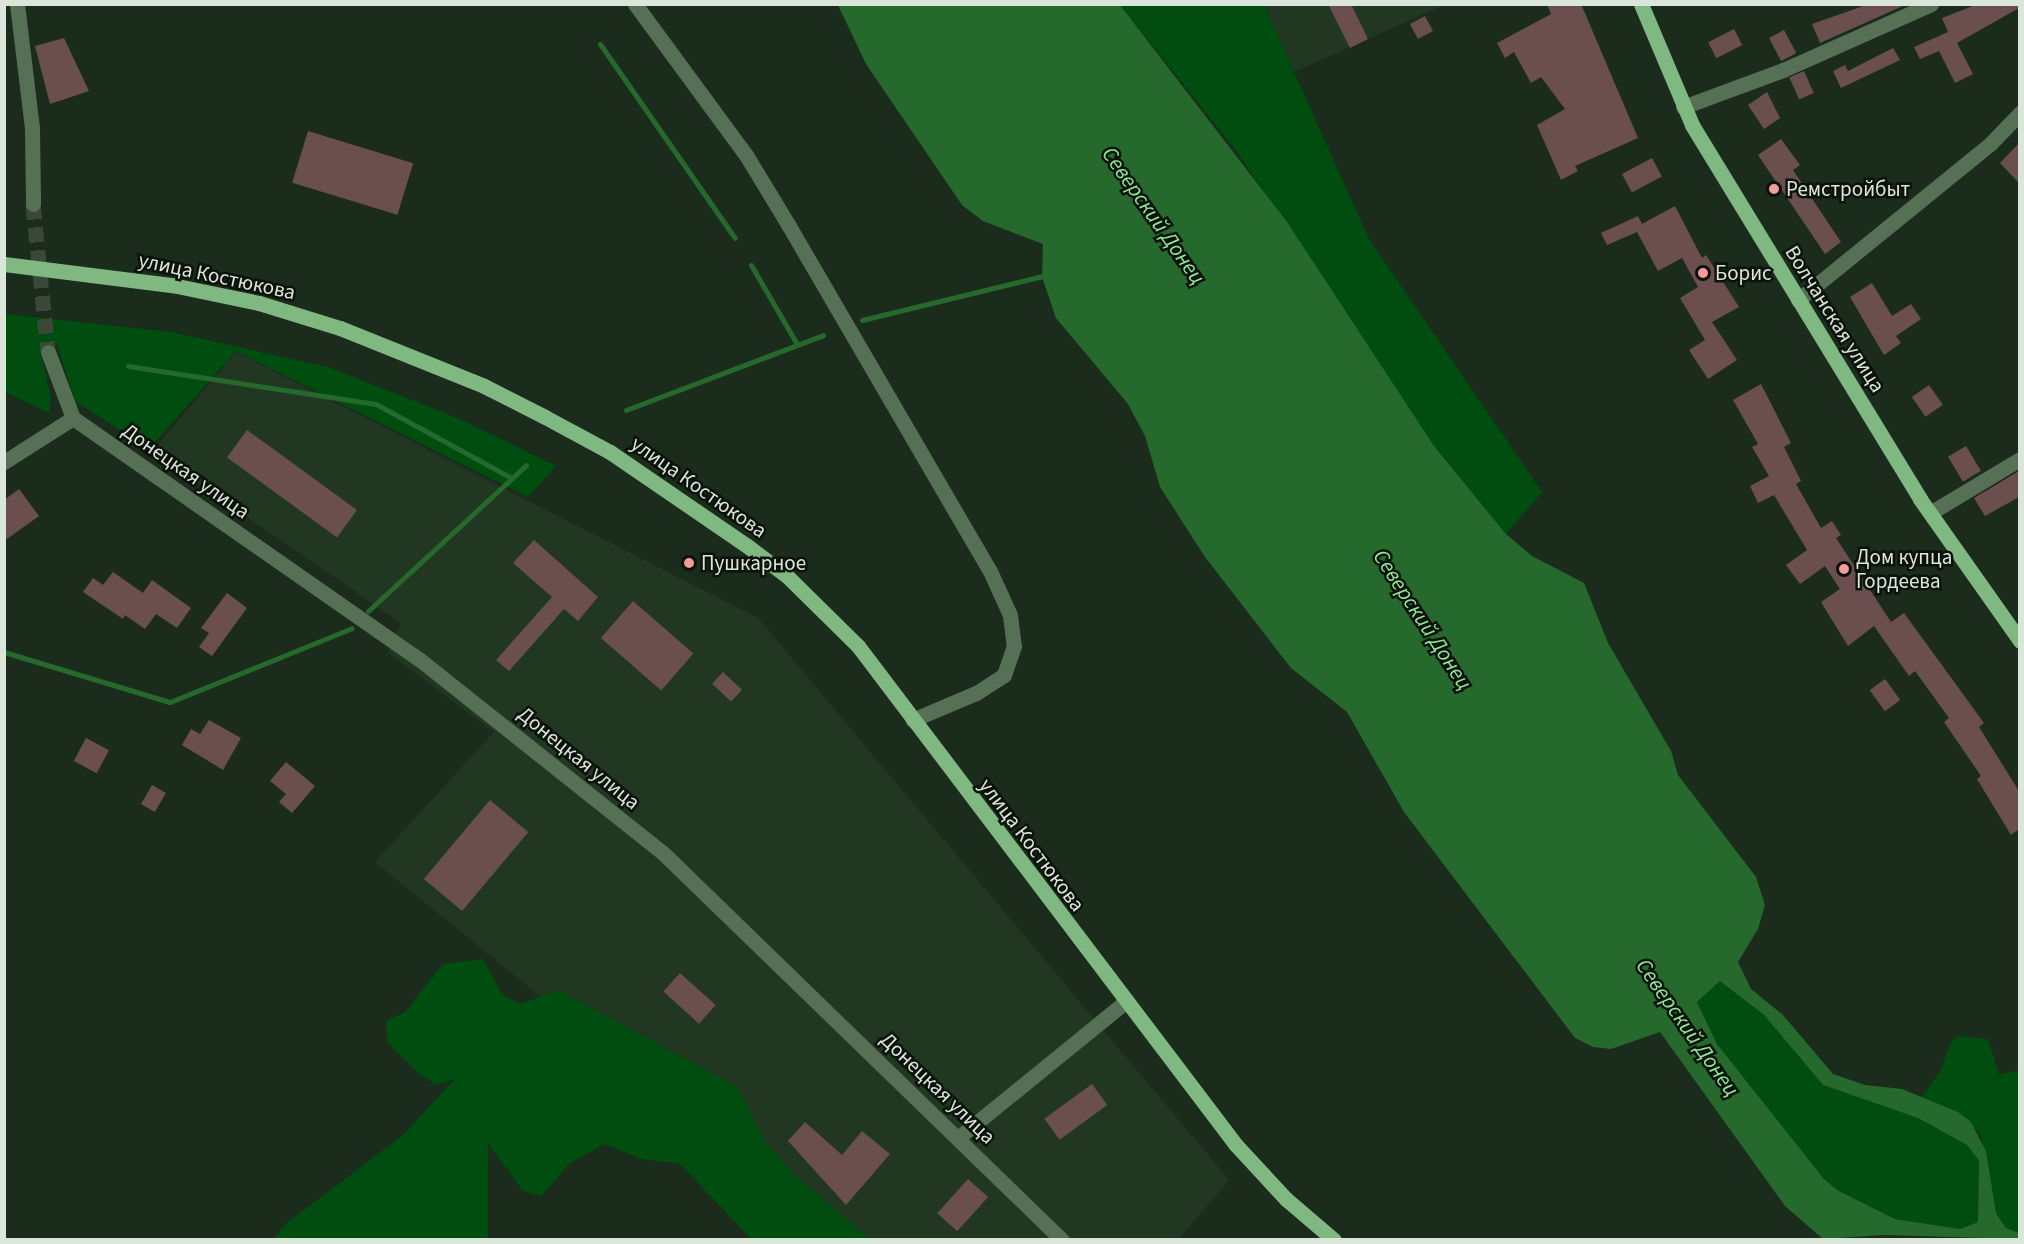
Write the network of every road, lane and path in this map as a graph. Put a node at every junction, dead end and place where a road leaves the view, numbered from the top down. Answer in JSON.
{"nodes":[{"id":1,"x":17,"y":4,"type":"edge"},
{"id":2,"x":635,"y":4,"type":"edge"},
{"id":3,"x":1641,"y":4,"type":"edge"},
{"id":4,"x":1931,"y":4,"type":"edge"},
{"id":5,"x":1683,"y":107,"type":"junction"},
{"id":6,"x":2019,"y":113,"type":"edge"},
{"id":7,"x":33,"y":204,"type":"tunnel mouth"},
{"id":8,"x":4,"y":264,"type":"edge"},
{"id":9,"x":1798,"y":300,"type":"junction"},
{"id":10,"x":48,"y":352,"type":"tunnel mouth"},
{"id":11,"x":73,"y":418,"type":"junction"},
{"id":12,"x":2019,"y":459,"type":"edge"},
{"id":13,"x":4,"y":462,"type":"edge"},
{"id":14,"x":1930,"y":513,"type":"junction"},
{"id":15,"x":2019,"y":640,"type":"edge"},
{"id":16,"x":912,"y":720,"type":"junction"},
{"id":17,"x":1124,"y":1003,"type":"junction"},
{"id":18,"x":959,"y":1137,"type":"junction"},
{"id":19,"x":1062,"y":1239,"type":"edge"},
{"id":20,"x":1334,"y":1239,"type":"edge"}],
"edges":[{"from":1,"to":7,"type":"street"},
{"from":2,"to":16,"type":"street"},
{"from":3,"to":5,"type":"main road","name":"Волчанская улица"},
{"from":4,"to":5,"type":"street"},
{"from":5,"to":9,"type":"main road","name":"Волчанская улица"},
{"from":6,"to":9,"type":"street"},
{"from":8,"to":16,"type":"main road","name":"улица Костюкова"},
{"from":9,"to":14,"type":"main road","name":"Волчанская улица"},
{"from":10,"to":11,"type":"street"},
{"from":11,"to":13,"type":"street"},
{"from":11,"to":18,"type":"street","name":"Донецкая улица"},
{"from":12,"to":14,"type":"street"},
{"from":14,"to":15,"type":"main road","name":"Волчанская улица"},
{"from":16,"to":17,"type":"main road","name":"улица Костюкова"},
{"from":17,"to":18,"type":"street"},
{"from":17,"to":20,"type":"main road","name":"улица Костюкова"},
{"from":18,"to":19,"type":"street","name":"Донецкая улица"}]}
